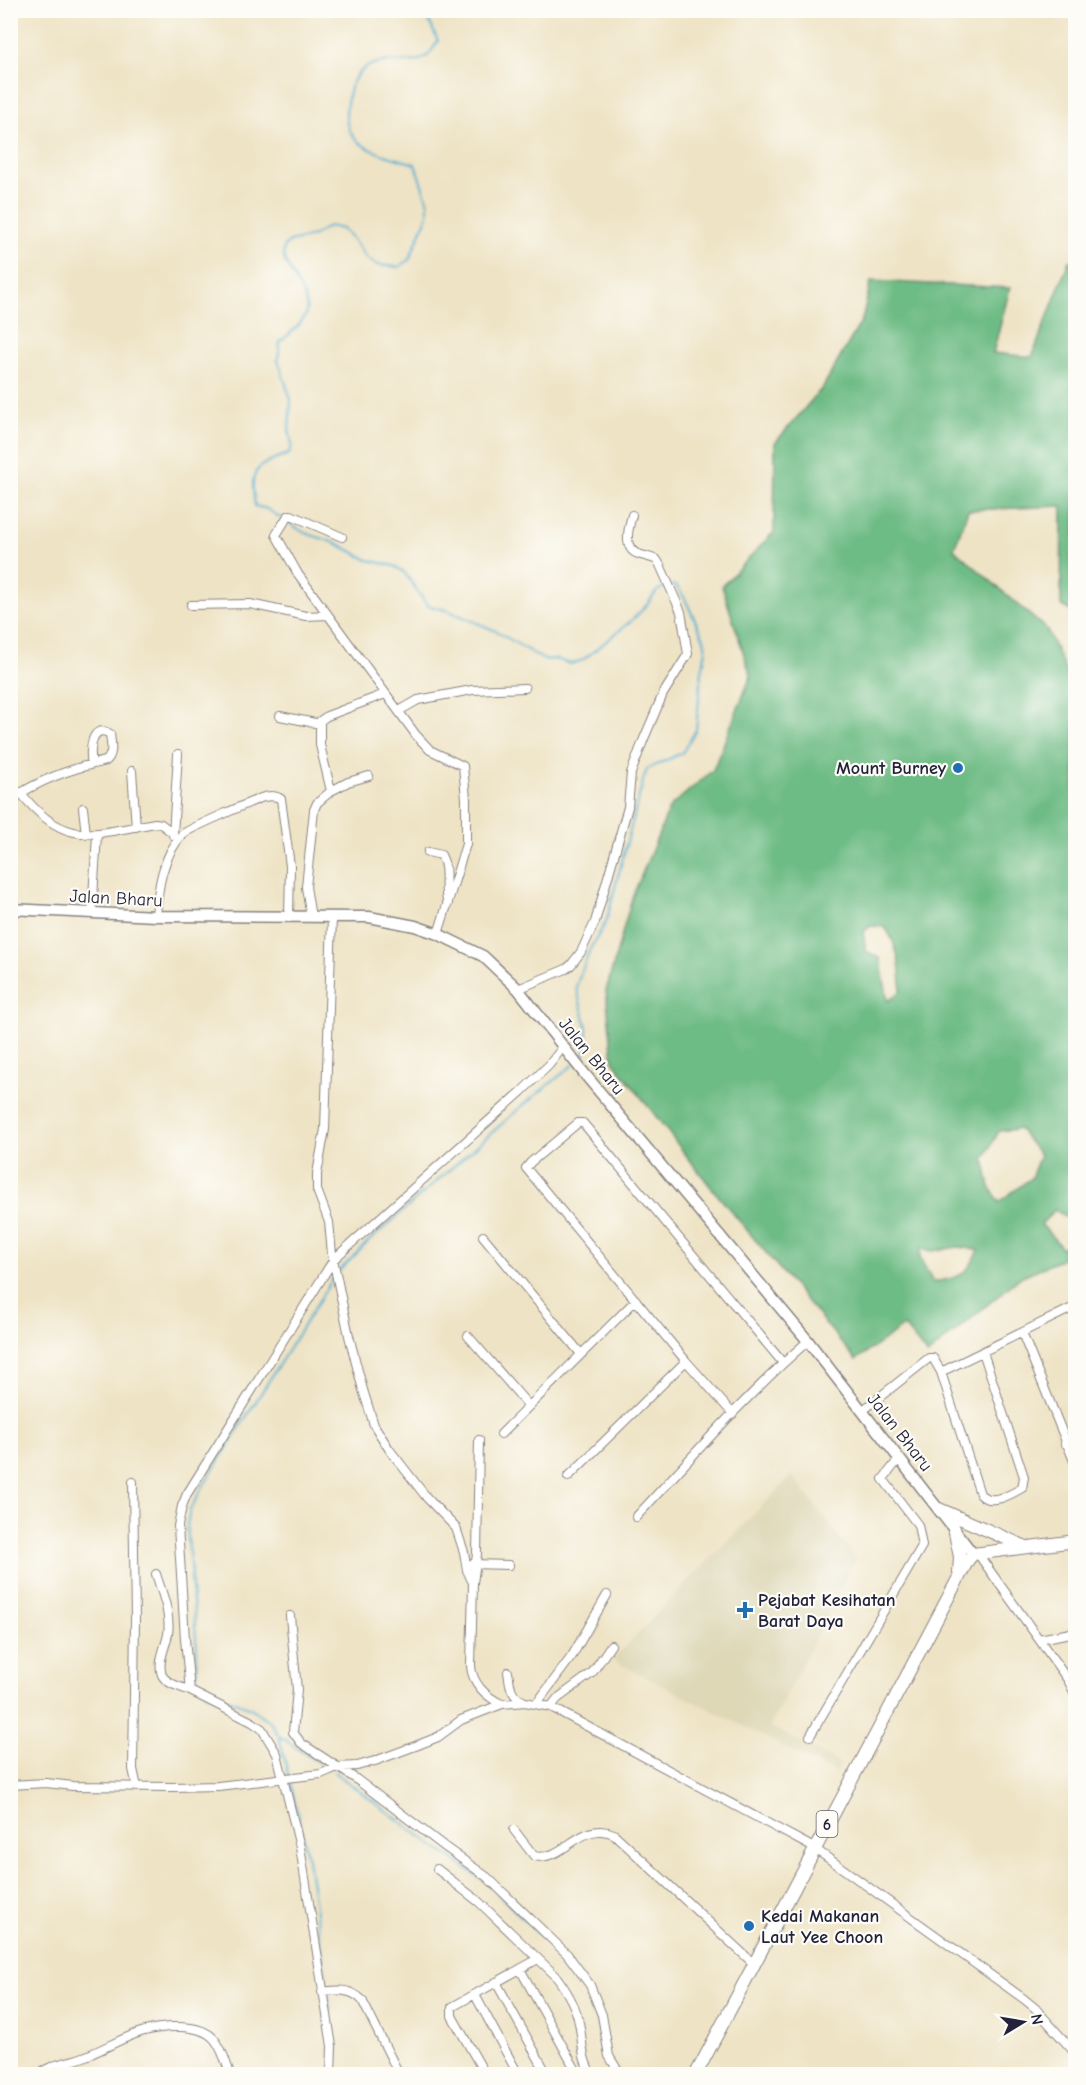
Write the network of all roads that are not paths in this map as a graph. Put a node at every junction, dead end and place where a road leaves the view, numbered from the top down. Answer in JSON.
{"nodes":[{"id":1,"x":632,"y":515,"type":"dead end"},
{"id":2,"x":342,"y":537,"type":"dead end"},
{"id":3,"x":191,"y":605,"type":"dead end"},
{"id":4,"x":328,"y":615,"type":"junction"},
{"id":5,"x":525,"y":688,"type":"dead end"},
{"id":6,"x":385,"y":694,"type":"junction"},
{"id":7,"x":399,"y":711,"type":"junction"},
{"id":8,"x":280,"y":716,"type":"dead end"},
{"id":9,"x":320,"y":724,"type":"junction"},
{"id":10,"x":178,"y":754,"type":"dead end"},
{"id":11,"x":92,"y":764,"type":"dead end"},
{"id":12,"x":132,"y":771,"type":"dead end"},
{"id":13,"x":369,"y":776,"type":"dead end"},
{"id":14,"x":331,"y":791,"type":"junction"},
{"id":15,"x":14,"y":796,"type":"edge"},
{"id":16,"x":83,"y":808,"type":"dead end"},
{"id":17,"x":136,"y":827,"type":"junction"},
{"id":18,"x":173,"y":833,"type":"junction"},
{"id":19,"x":86,"y":834,"type":"junction"},
{"id":20,"x":97,"y":835,"type":"junction"},
{"id":21,"x":176,"y":845,"type":"junction"},
{"id":22,"x":428,"y":852,"type":"dead end"},
{"id":23,"x":448,"y":905,"type":"junction"},
{"id":24,"x":10,"y":909,"type":"edge"},
{"id":25,"x":92,"y":913,"type":"junction"},
{"id":26,"x":156,"y":916,"type":"junction"},
{"id":27,"x":311,"y":917,"type":"junction"},
{"id":28,"x":332,"y":917,"type":"junction"},
{"id":29,"x":289,"y":918,"type":"junction"},
{"id":30,"x":438,"y":934,"type":"junction"},
{"id":31,"x":518,"y":989,"type":"junction"},
{"id":32,"x":563,"y":1047,"type":"junction"},
{"id":33,"x":483,"y":1236,"type":"dead end"},
{"id":34,"x":334,"y":1259,"type":"junction"},
{"id":35,"x":636,"y":1300,"type":"junction"},
{"id":36,"x":1076,"y":1306,"type":"edge"},
{"id":37,"x":1022,"y":1333,"type":"junction"},
{"id":38,"x":468,"y":1336,"type":"dead end"},
{"id":39,"x":808,"y":1341,"type":"junction"},
{"id":40,"x":983,"y":1352,"type":"junction"},
{"id":41,"x":581,"y":1354,"type":"junction"},
{"id":42,"x":686,"y":1361,"type":"junction"},
{"id":43,"x":783,"y":1363,"type":"junction"},
{"id":44,"x":941,"y":1372,"type":"junction"},
{"id":45,"x":529,"y":1406,"type":"junction"},
{"id":46,"x":862,"y":1411,"type":"junction"},
{"id":47,"x":732,"y":1414,"type":"junction"},
{"id":48,"x":501,"y":1434,"type":"dead end"},
{"id":49,"x":1076,"y":1438,"type":"edge"},
{"id":50,"x":479,"y":1440,"type":"dead end"},
{"id":51,"x":1065,"y":1443,"type":"junction"},
{"id":52,"x":899,"y":1459,"type":"junction"},
{"id":53,"x":1076,"y":1466,"type":"edge"},
{"id":54,"x":568,"y":1478,"type":"dead end"},
{"id":55,"x":133,"y":1482,"type":"dead end"},
{"id":56,"x":939,"y":1509,"type":"junction"},
{"id":57,"x":636,"y":1517,"type":"dead end"},
{"id":58,"x":954,"y":1527,"type":"junction"},
{"id":59,"x":1076,"y":1541,"type":"edge"},
{"id":60,"x":1028,"y":1548,"type":"junction"},
{"id":61,"x":975,"y":1554,"type":"junction"},
{"id":62,"x":466,"y":1564,"type":"junction"},
{"id":63,"x":476,"y":1564,"type":"junction"},
{"id":64,"x":509,"y":1565,"type":"dead end"},
{"id":65,"x":959,"y":1573,"type":"junction"},
{"id":66,"x":156,"y":1574,"type":"dead end"},
{"id":67,"x":473,"y":1583,"type":"junction"},
{"id":68,"x":607,"y":1595,"type":"dead end"},
{"id":69,"x":290,"y":1616,"type":"dead end"},
{"id":70,"x":1076,"y":1632,"type":"edge"},
{"id":71,"x":1039,"y":1639,"type":"junction"},
{"id":72,"x":611,"y":1645,"type":"dead end"},
{"id":73,"x":508,"y":1672,"type":"dead end"},
{"id":74,"x":190,"y":1691,"type":"junction"},
{"id":75,"x":1076,"y":1696,"type":"edge"},
{"id":76,"x":525,"y":1702,"type":"junction"},
{"id":77,"x":537,"y":1703,"type":"junction"},
{"id":78,"x":501,"y":1704,"type":"junction"},
{"id":79,"x":551,"y":1707,"type":"junction"},
{"id":80,"x":810,"y":1736,"type":"dead end"},
{"id":81,"x":334,"y":1769,"type":"junction"},
{"id":82,"x":287,"y":1778,"type":"junction"},
{"id":83,"x":10,"y":1785,"type":"edge"},
{"id":84,"x":137,"y":1787,"type":"junction"},
{"id":85,"x":514,"y":1830,"type":"dead end"},
{"id":86,"x":814,"y":1848,"type":"junction"},
{"id":87,"x":437,"y":1869,"type":"dead end"},
{"id":88,"x":538,"y":1959,"type":"junction"},
{"id":89,"x":754,"y":1964,"type":"junction"},
{"id":90,"x":520,"y":1970,"type":"junction"},
{"id":91,"x":496,"y":1982,"type":"junction"},
{"id":92,"x":325,"y":1992,"type":"junction"},
{"id":93,"x":475,"y":1995,"type":"junction"},
{"id":94,"x":1076,"y":2054,"type":"edge"},
{"id":95,"x":39,"y":2074,"type":"edge"},
{"id":96,"x":230,"y":2074,"type":"edge"},
{"id":97,"x":331,"y":2074,"type":"edge"},
{"id":98,"x":399,"y":2074,"type":"edge"},
{"id":99,"x":485,"y":2074,"type":"edge"},
{"id":100,"x":518,"y":2074,"type":"edge"},
{"id":101,"x":547,"y":2074,"type":"edge"},
{"id":102,"x":578,"y":2074,"type":"edge"},
{"id":103,"x":592,"y":2074,"type":"edge"},
{"id":104,"x":620,"y":2074,"type":"edge"},
{"id":105,"x":696,"y":2074,"type":"edge"}],
"edges":[{"from":1,"to":31,"type":"street"},
{"from":2,"to":4,"type":"street"},
{"from":3,"to":4,"type":"street"},
{"from":4,"to":6,"type":"street"},
{"from":5,"to":7,"type":"street"},
{"from":6,"to":7,"type":"street"},
{"from":6,"to":9,"type":"street"},
{"from":7,"to":23,"type":"street"},
{"from":8,"to":9,"type":"street"},
{"from":9,"to":14,"type":"street"},
{"from":10,"to":18,"type":"street"},
{"from":11,"to":15,"type":"street"},
{"from":12,"to":17,"type":"street"},
{"from":13,"to":14,"type":"street"},
{"from":14,"to":27,"type":"street"},
{"from":15,"to":19,"type":"street"},
{"from":16,"to":19,"type":"street"},
{"from":17,"to":18,"type":"street"},
{"from":17,"to":20,"type":"street"},
{"from":18,"to":21,"type":"street"},
{"from":19,"to":20,"type":"street"},
{"from":20,"to":25,"type":"street"},
{"from":21,"to":26,"type":"street"},
{"from":21,"to":29,"type":"street"},
{"from":22,"to":23,"type":"street"},
{"from":23,"to":30,"type":"street"},
{"from":24,"to":25,"type":"main road","name":"Jalan Bharu"},
{"from":25,"to":26,"type":"main road","name":"Jalan Bharu"},
{"from":26,"to":29,"type":"main road","name":"Jalan Bharu"},
{"from":27,"to":28,"type":"main road","name":"Jalan Bharu"},
{"from":27,"to":29,"type":"main road","name":"Jalan Bharu"},
{"from":28,"to":30,"type":"main road","name":"Jalan Bharu"},
{"from":28,"to":34,"type":"street"},
{"from":30,"to":31,"type":"main road","name":"Jalan Bharu"},
{"from":31,"to":32,"type":"main road","name":"Jalan Bharu"},
{"from":32,"to":34,"type":"street"},
{"from":32,"to":39,"type":"main road","name":"Jalan Bharu"},
{"from":33,"to":41,"type":"street"},
{"from":34,"to":62,"type":"street"},
{"from":34,"to":74,"type":"street"},
{"from":35,"to":41,"type":"street"},
{"from":35,"to":42,"type":"street"},
{"from":35,"to":43,"type":"street"},
{"from":36,"to":37,"type":"street"},
{"from":37,"to":40,"type":"street"},
{"from":37,"to":51,"type":"street"},
{"from":38,"to":45,"type":"street"},
{"from":39,"to":43,"type":"street"},
{"from":39,"to":46,"type":"main road","name":"Jalan Bharu"},
{"from":40,"to":44,"type":"street"},
{"from":40,"to":44,"type":"street"},
{"from":41,"to":45,"type":"street"},
{"from":42,"to":47,"type":"street"},
{"from":42,"to":54,"type":"street"},
{"from":43,"to":47,"type":"street"},
{"from":44,"to":46,"type":"street"},
{"from":45,"to":48,"type":"street"},
{"from":46,"to":52,"type":"main road","name":"Jalan Bharu"},
{"from":47,"to":57,"type":"street"},
{"from":49,"to":51,"type":"street"},
{"from":50,"to":63,"type":"street"},
{"from":51,"to":53,"type":"street"},
{"from":52,"to":56,"type":"main road","name":"Jalan Bharu"},
{"from":52,"to":80,"type":"street"},
{"from":55,"to":84,"type":"street"},
{"from":56,"to":58,"type":"main road","name":"Jalan Bharu"},
{"from":56,"to":60,"type":"main road"},
{"from":58,"to":61,"type":"main road","name":"Jalan Bharu"},
{"from":58,"to":65,"type":"main road"},
{"from":59,"to":60,"type":"main road"},
{"from":60,"to":61,"type":"main road"},
{"from":61,"to":65,"type":"main road","number":"6"},
{"from":61,"to":71,"type":"street"},
{"from":62,"to":63,"type":"street"},
{"from":62,"to":67,"type":"street"},
{"from":63,"to":64,"type":"street"},
{"from":63,"to":67,"type":"street"},
{"from":65,"to":86,"type":"main road","number":"6"},
{"from":66,"to":74,"type":"street"},
{"from":67,"to":78,"type":"street"},
{"from":68,"to":77,"type":"street"},
{"from":69,"to":81,"type":"street"},
{"from":70,"to":71,"type":"street"},
{"from":71,"to":75,"type":"street"},
{"from":72,"to":79,"type":"street"},
{"from":73,"to":76,"type":"street"},
{"from":74,"to":82,"type":"street"},
{"from":76,"to":77,"type":"street"},
{"from":76,"to":78,"type":"street"},
{"from":77,"to":79,"type":"street"},
{"from":78,"to":81,"type":"street"},
{"from":79,"to":86,"type":"street"},
{"from":81,"to":82,"type":"street"},
{"from":81,"to":104,"type":"street"},
{"from":82,"to":84,"type":"street"},
{"from":82,"to":92,"type":"street"},
{"from":83,"to":84,"type":"street"},
{"from":85,"to":89,"type":"street"},
{"from":86,"to":89,"type":"main road","number":"6"},
{"from":86,"to":94,"type":"street"},
{"from":87,"to":88,"type":"street"},
{"from":88,"to":90,"type":"street"},
{"from":88,"to":103,"type":"street"},
{"from":89,"to":105,"type":"main road","number":"6"},
{"from":90,"to":91,"type":"street"},
{"from":90,"to":102,"type":"street"},
{"from":91,"to":93,"type":"street"},
{"from":91,"to":101,"type":"street"},
{"from":92,"to":97,"type":"street"},
{"from":92,"to":98,"type":"street"},
{"from":93,"to":99,"type":"street"},
{"from":93,"to":100,"type":"street"},
{"from":95,"to":96,"type":"street"}]}
